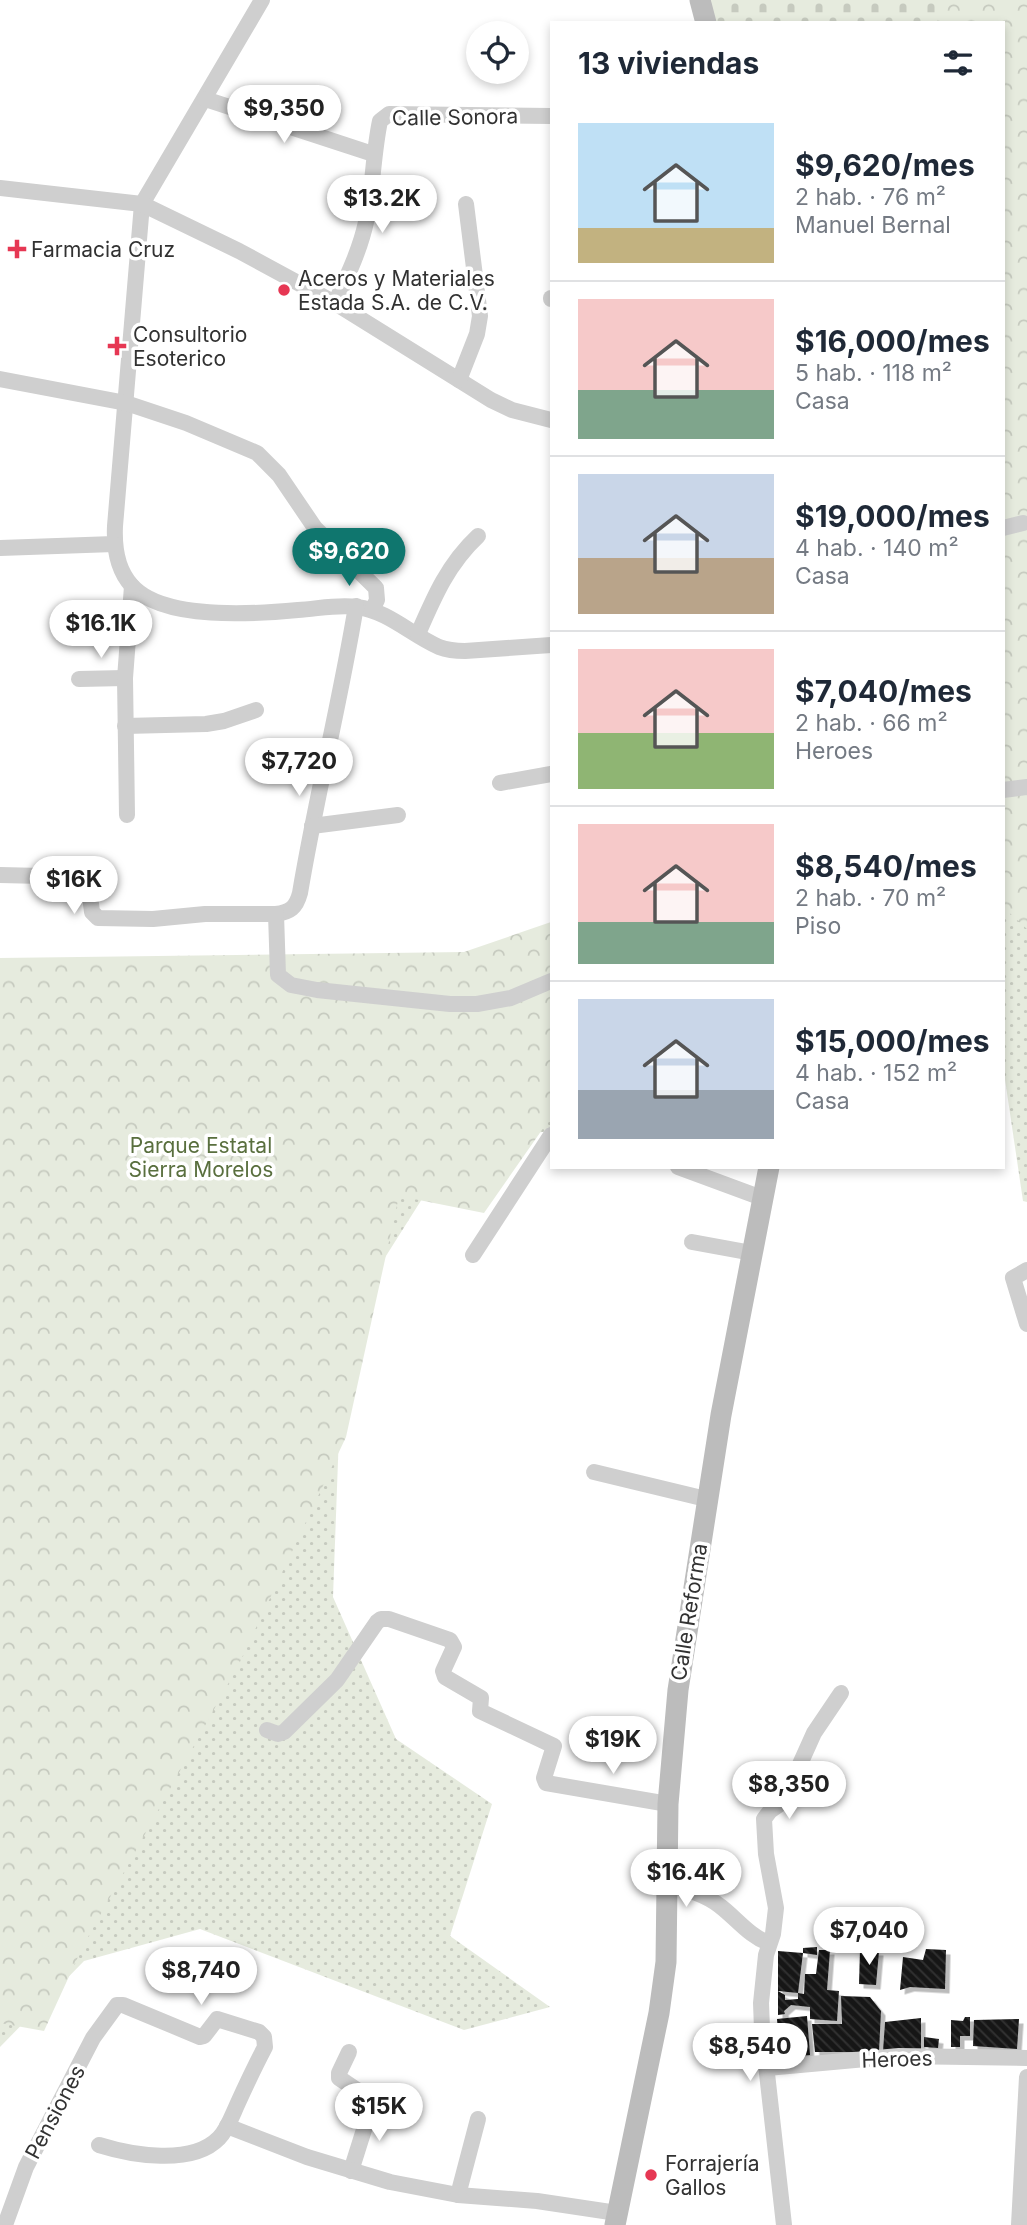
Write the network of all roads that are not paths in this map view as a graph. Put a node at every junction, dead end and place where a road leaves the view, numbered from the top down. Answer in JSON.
{"nodes":[{"id":1,"x":262,"y":0,"type":"edge"},
{"id":2,"x":700,"y":0,"type":"edge"},
{"id":3,"x":705,"y":21,"type":"edge"},
{"id":4,"x":205,"y":99,"type":"junction"},
{"id":5,"x":550,"y":116,"type":"edge"},
{"id":6,"x":373,"y":154,"type":"junction"},
{"id":7,"x":0,"y":189,"type":"edge"},
{"id":8,"x":142,"y":204,"type":"junction"},
{"id":9,"x":466,"y":204,"type":"dead end"},
{"id":10,"x":335,"y":303,"type":"junction"},
{"id":11,"x":0,"y":379,"type":"edge"},
{"id":12,"x":458,"y":380,"type":"junction"},
{"id":13,"x":126,"y":403,"type":"junction"},
{"id":14,"x":550,"y":420,"type":"edge"},
{"id":15,"x":1023,"y":523,"type":"dead end"},
{"id":16,"x":1005,"y":528,"type":"edge"},
{"id":17,"x":478,"y":536,"type":"dead end"},
{"id":18,"x":114,"y":544,"type":"junction"},
{"id":19,"x":0,"y":548,"type":"edge"},
{"id":20,"x":132,"y":586,"type":"junction"},
{"id":21,"x":356,"y":607,"type":"junction"},
{"id":22,"x":372,"y":610,"type":"junction"},
{"id":23,"x":418,"y":634,"type":"junction"},
{"id":24,"x":550,"y":645,"type":"edge"},
{"id":25,"x":125,"y":678,"type":"junction"},
{"id":26,"x":79,"y":679,"type":"dead end"},
{"id":27,"x":256,"y":710,"type":"dead end"},
{"id":28,"x":125,"y":726,"type":"junction"},
{"id":29,"x":550,"y":774,"type":"edge"},
{"id":30,"x":500,"y":783,"type":"dead end"},
{"id":31,"x":1027,"y":787,"type":"edge"},
{"id":32,"x":1005,"y":790,"type":"edge"},
{"id":33,"x":127,"y":815,"type":"dead end"},
{"id":34,"x":398,"y":815,"type":"dead end"},
{"id":35,"x":312,"y":826,"type":"junction"},
{"id":36,"x":0,"y":875,"type":"edge"},
{"id":37,"x":276,"y":914,"type":"junction"},
{"id":38,"x":550,"y":981,"type":"edge"},
{"id":39,"x":549,"y":1140,"type":"edge"},
{"id":40,"x":683,"y":1169,"type":"edge"},
{"id":41,"x":769,"y":1169,"type":"edge"},
{"id":42,"x":762,"y":1198,"type":"junction"},
{"id":43,"x":692,"y":1242,"type":"dead end"},
{"id":44,"x":752,"y":1253,"type":"junction"},
{"id":45,"x":473,"y":1255,"type":"dead end"},
{"id":46,"x":1020,"y":1274,"type":"edge"},
{"id":47,"x":1027,"y":1324,"type":"edge"},
{"id":48,"x":594,"y":1472,"type":"dead end"},
{"id":49,"x":706,"y":1499,"type":"junction"},
{"id":50,"x":841,"y":1693,"type":"dead end"},
{"id":51,"x":267,"y":1730,"type":"dead end"},
{"id":52,"x":668,"y":1804,"type":"junction"},
{"id":53,"x":667,"y":1884,"type":"junction"},
{"id":54,"x":763,"y":1940,"type":"junction"},
{"id":55,"x":349,"y":2052,"type":"dead end"},
{"id":56,"x":1027,"y":2058,"type":"edge"},
{"id":57,"x":767,"y":2068,"type":"junction"},
{"id":58,"x":1027,"y":2077,"type":"edge"},
{"id":59,"x":478,"y":2119,"type":"dead end"},
{"id":60,"x":227,"y":2126,"type":"junction"},
{"id":61,"x":99,"y":2145,"type":"dead end"},
{"id":62,"x":351,"y":2171,"type":"junction"},
{"id":63,"x":458,"y":2195,"type":"junction"},
{"id":64,"x":1024,"y":2206,"type":"edge"},
{"id":65,"x":617,"y":2221,"type":"edge"},
{"id":66,"x":5,"y":2225,"type":"edge"},
{"id":67,"x":784,"y":2225,"type":"edge"},
{"id":68,"x":1019,"y":2225,"type":"edge"}],
"edges":[{"from":1,"to":4,"type":"street"},
{"from":2,"to":3,"type":"street"},
{"from":4,"to":6,"type":"street"},
{"from":4,"to":8,"type":"street"},
{"from":5,"to":6,"type":"street","name":"Calle Sonora"},
{"from":6,"to":10,"type":"street","name":"Calle Sonora"},
{"from":7,"to":8,"type":"street"},
{"from":8,"to":10,"type":"street"},
{"from":8,"to":13,"type":"street"},
{"from":9,"to":12,"type":"street"},
{"from":10,"to":12,"type":"street"},
{"from":11,"to":13,"type":"street"},
{"from":12,"to":14,"type":"street"},
{"from":13,"to":18,"type":"street"},
{"from":13,"to":22,"type":"street"},
{"from":15,"to":16,"type":"street"},
{"from":17,"to":23,"type":"street"},
{"from":18,"to":19,"type":"street"},
{"from":18,"to":20,"type":"street"},
{"from":20,"to":21,"type":"street"},
{"from":20,"to":25,"type":"street"},
{"from":21,"to":22,"type":"street"},
{"from":21,"to":35,"type":"street"},
{"from":22,"to":23,"type":"street"},
{"from":23,"to":24,"type":"street"},
{"from":25,"to":26,"type":"street"},
{"from":25,"to":28,"type":"street"},
{"from":27,"to":28,"type":"street"},
{"from":28,"to":33,"type":"street"},
{"from":29,"to":30,"type":"street"},
{"from":31,"to":32,"type":"street"},
{"from":34,"to":35,"type":"street"},
{"from":35,"to":37,"type":"street"},
{"from":36,"to":37,"type":"street"},
{"from":37,"to":38,"type":"street"},
{"from":39,"to":45,"type":"street"},
{"from":40,"to":42,"type":"street"},
{"from":41,"to":42,"type":"street","name":"Calle Reforma"},
{"from":42,"to":44,"type":"street","name":"Calle Reforma"},
{"from":43,"to":44,"type":"street"},
{"from":44,"to":49,"type":"street","name":"Calle Reforma"},
{"from":46,"to":47,"type":"street"},
{"from":48,"to":49,"type":"street"},
{"from":49,"to":52,"type":"street","name":"Calle Reforma"},
{"from":50,"to":54,"type":"street"},
{"from":51,"to":52,"type":"street"},
{"from":52,"to":53,"type":"street","name":"Calle Reforma"},
{"from":53,"to":54,"type":"street"},
{"from":53,"to":65,"type":"street","name":"Calle Reforma"},
{"from":54,"to":57,"type":"street"},
{"from":55,"to":62,"type":"street"},
{"from":56,"to":57,"type":"street","name":"Heroes"},
{"from":57,"to":67,"type":"street"},
{"from":58,"to":64,"type":"street"},
{"from":59,"to":63,"type":"street"},
{"from":60,"to":61,"type":"street"},
{"from":60,"to":62,"type":"street"},
{"from":60,"to":66,"type":"street","name":"Pensiones"},
{"from":62,"to":63,"type":"street"},
{"from":63,"to":65,"type":"street"},
{"from":64,"to":68,"type":"street"}]}
